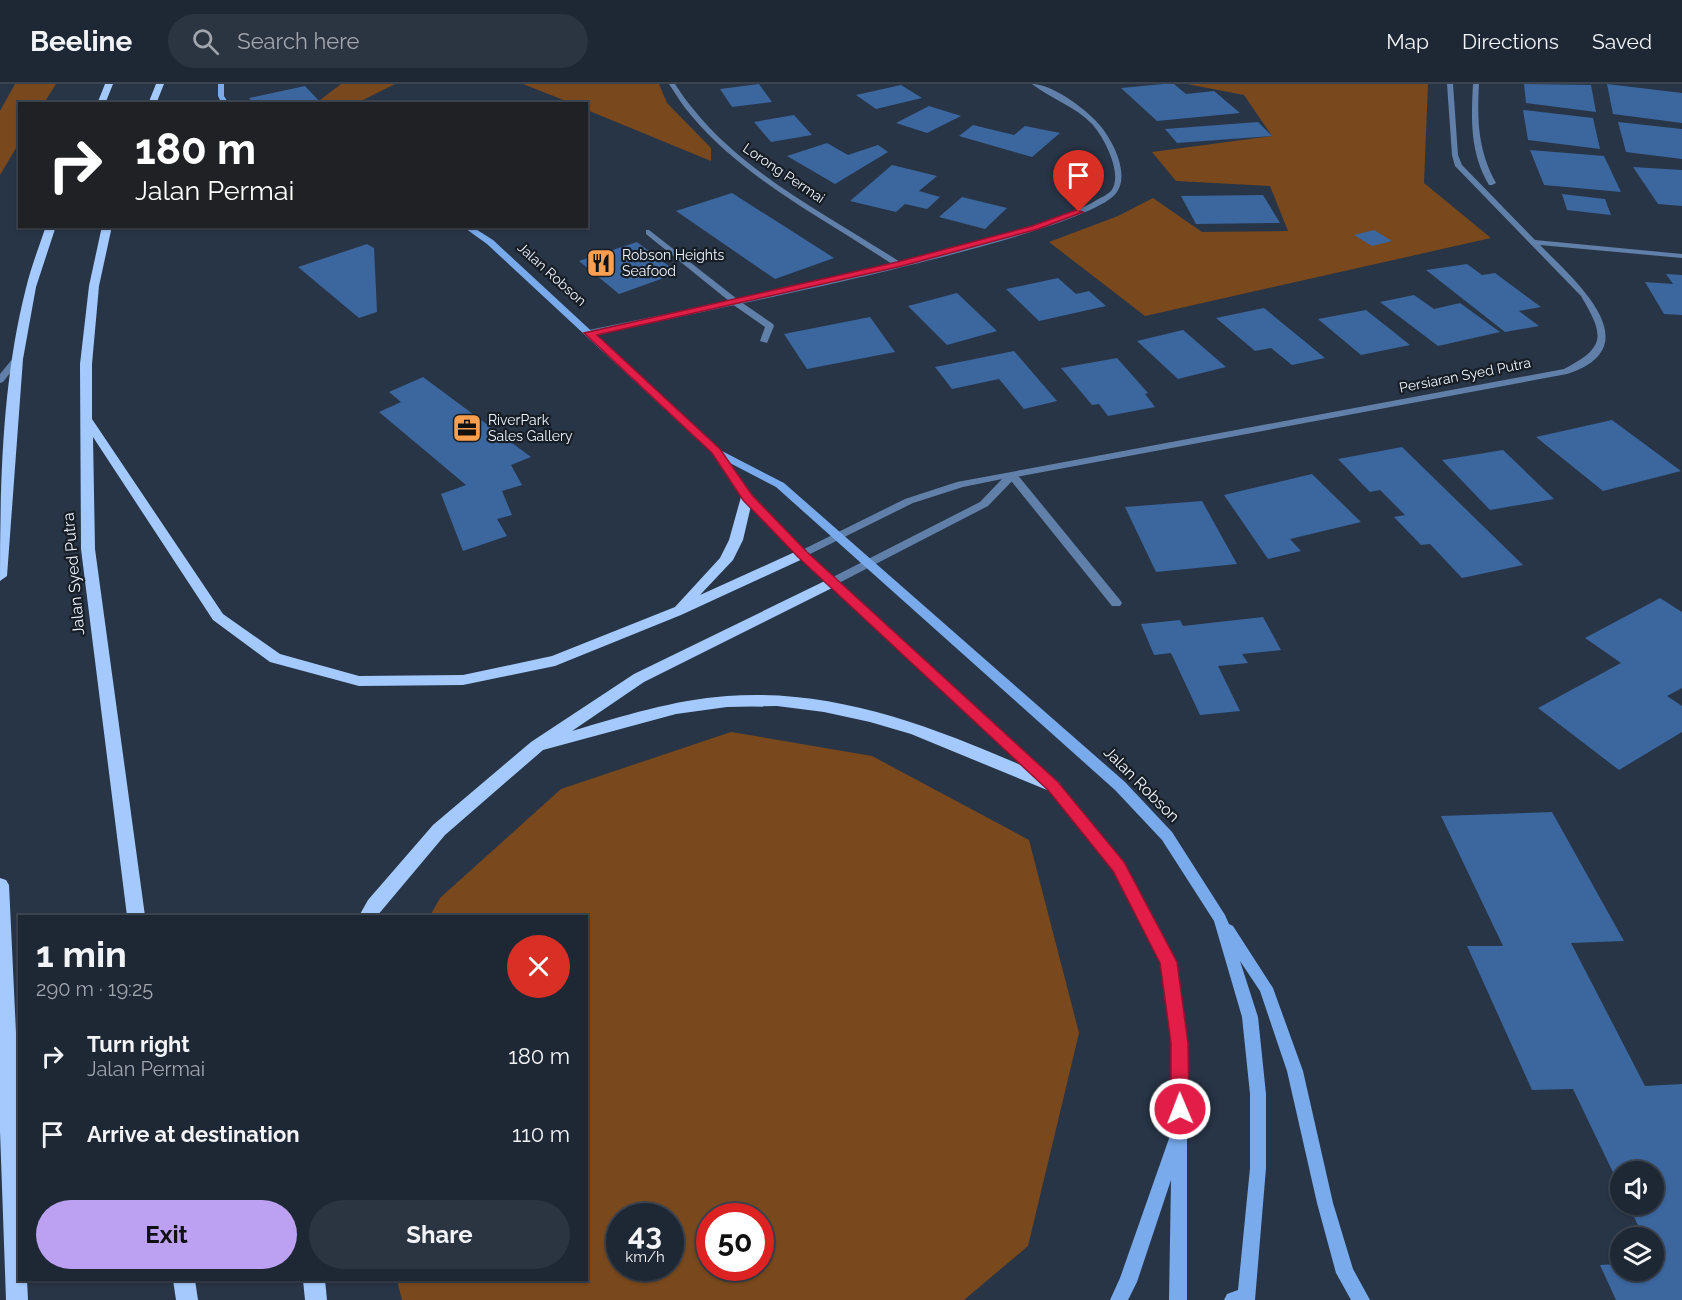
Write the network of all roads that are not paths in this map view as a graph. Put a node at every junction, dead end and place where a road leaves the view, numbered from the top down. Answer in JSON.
{"nodes":[{"id":1,"x":109,"y":84,"type":"edge"},
{"id":2,"x":160,"y":84,"type":"edge"},
{"id":3,"x":220,"y":84,"type":"edge"},
{"id":4,"x":672,"y":84,"type":"edge"},
{"id":5,"x":1035,"y":84,"type":"edge"},
{"id":6,"x":1450,"y":84,"type":"edge"},
{"id":7,"x":1476,"y":84,"type":"edge"},
{"id":8,"x":102,"y":102,"type":"edge"},
{"id":9,"x":153,"y":102,"type":"edge"},
{"id":10,"x":225,"y":102,"type":"edge"},
{"id":11,"x":1492,"y":183,"type":"dead end"},
{"id":12,"x":50,"y":228,"type":"edge"},
{"id":13,"x":107,"y":228,"type":"edge"},
{"id":14,"x":468,"y":228,"type":"edge"},
{"id":15,"x":649,"y":232,"type":"dead end"},
{"id":16,"x":1534,"y":242,"type":"junction"},
{"id":17,"x":1682,"y":256,"type":"edge"},
{"id":18,"x":898,"y":264,"type":"junction"},
{"id":19,"x":735,"y":302,"type":"junction"},
{"id":20,"x":589,"y":333,"type":"junction"},
{"id":21,"x":764,"y":341,"type":"dead end"},
{"id":22,"x":17,"y":359,"type":"junction"},
{"id":23,"x":0,"y":380,"type":"edge"},
{"id":24,"x":86,"y":418,"type":"junction"},
{"id":25,"x":716,"y":451,"type":"junction"},
{"id":26,"x":1012,"y":475,"type":"junction"},
{"id":27,"x":747,"y":497,"type":"junction"},
{"id":28,"x":840,"y":536,"type":"junction"},
{"id":29,"x":802,"y":555,"type":"junction"},
{"id":30,"x":870,"y":563,"type":"junction"},
{"id":31,"x":0,"y":576,"type":"edge"},
{"id":32,"x":833,"y":582,"type":"junction"},
{"id":33,"x":1116,"y":603,"type":"dead end"},
{"id":34,"x":676,"y":612,"type":"junction"},
{"id":35,"x":537,"y":746,"type":"junction"},
{"id":36,"x":1053,"y":786,"type":"junction"},
{"id":37,"x":0,"y":885,"type":"edge"},
{"id":38,"x":136,"y":915,"type":"edge"},
{"id":39,"x":369,"y":915,"type":"edge"},
{"id":40,"x":1220,"y":919,"type":"junction"},
{"id":41,"x":1180,"y":1130,"type":"junction"},
{"id":42,"x":184,"y":1281,"type":"edge"},
{"id":43,"x":314,"y":1281,"type":"edge"},
{"id":44,"x":17,"y":1300,"type":"edge"},
{"id":45,"x":187,"y":1300,"type":"edge"},
{"id":46,"x":316,"y":1300,"type":"edge"},
{"id":47,"x":1119,"y":1300,"type":"edge"},
{"id":48,"x":1178,"y":1300,"type":"edge"},
{"id":49,"x":1244,"y":1300,"type":"edge"},
{"id":50,"x":1361,"y":1300,"type":"edge"}],
"edges":[{"from":1,"to":8,"type":"main road"},
{"from":2,"to":9,"type":"main road"},
{"from":3,"to":10,"type":"main road"},
{"from":4,"to":18,"type":"street","name":"Lorong Permai"},
{"from":5,"to":18,"type":"street"},
{"from":6,"to":16,"type":"street","name":"Persiaran Syed Putra"},
{"from":7,"to":11,"type":"street"},
{"from":12,"to":22,"type":"main road"},
{"from":13,"to":24,"type":"main road","name":"Jalan Syed Putra"},
{"from":14,"to":20,"type":"main road","name":"Jalan Robson"},
{"from":15,"to":19,"type":"street"},
{"from":16,"to":17,"type":"street"},
{"from":16,"to":26,"type":"street","name":"Persiaran Syed Putra"},
{"from":18,"to":19,"type":"street"},
{"from":19,"to":20,"type":"street"},
{"from":19,"to":21,"type":"street"},
{"from":20,"to":25,"type":"main road","name":"Jalan Robson"},
{"from":22,"to":23,"type":"street"},
{"from":22,"to":31,"type":"main road"},
{"from":24,"to":34,"type":"main road"},
{"from":24,"to":38,"type":"main road","name":"Jalan Syed Putra"},
{"from":25,"to":27,"type":"main road","name":"Jalan Robson"},
{"from":25,"to":28,"type":"main road","name":"Jalan Robson"},
{"from":26,"to":28,"type":"street","name":"Persiaran Syed Putra"},
{"from":26,"to":30,"type":"street"},
{"from":26,"to":33,"type":"street"},
{"from":27,"to":29,"type":"main road","name":"Jalan Robson"},
{"from":27,"to":34,"type":"main road"},
{"from":28,"to":29,"type":"street","name":"Persiaran Syed Putra"},
{"from":28,"to":30,"type":"main road","name":"Jalan Robson"},
{"from":29,"to":32,"type":"main road","name":"Jalan Robson"},
{"from":29,"to":34,"type":"main road"},
{"from":30,"to":32,"type":"street"},
{"from":30,"to":40,"type":"main road","name":"Jalan Robson"},
{"from":32,"to":35,"type":"main road"},
{"from":32,"to":36,"type":"main road","name":"Jalan Robson"},
{"from":35,"to":36,"type":"main road"},
{"from":35,"to":39,"type":"main road"},
{"from":36,"to":41,"type":"main road","name":"Jalan Robson"},
{"from":37,"to":44,"type":"main road"},
{"from":40,"to":49,"type":"main road","name":"Jalan Robson"},
{"from":40,"to":50,"type":"main road"},
{"from":41,"to":47,"type":"main road","name":"Jalan Robson"},
{"from":41,"to":48,"type":"main road"},
{"from":42,"to":45,"type":"main road"},
{"from":43,"to":46,"type":"main road"}]}
